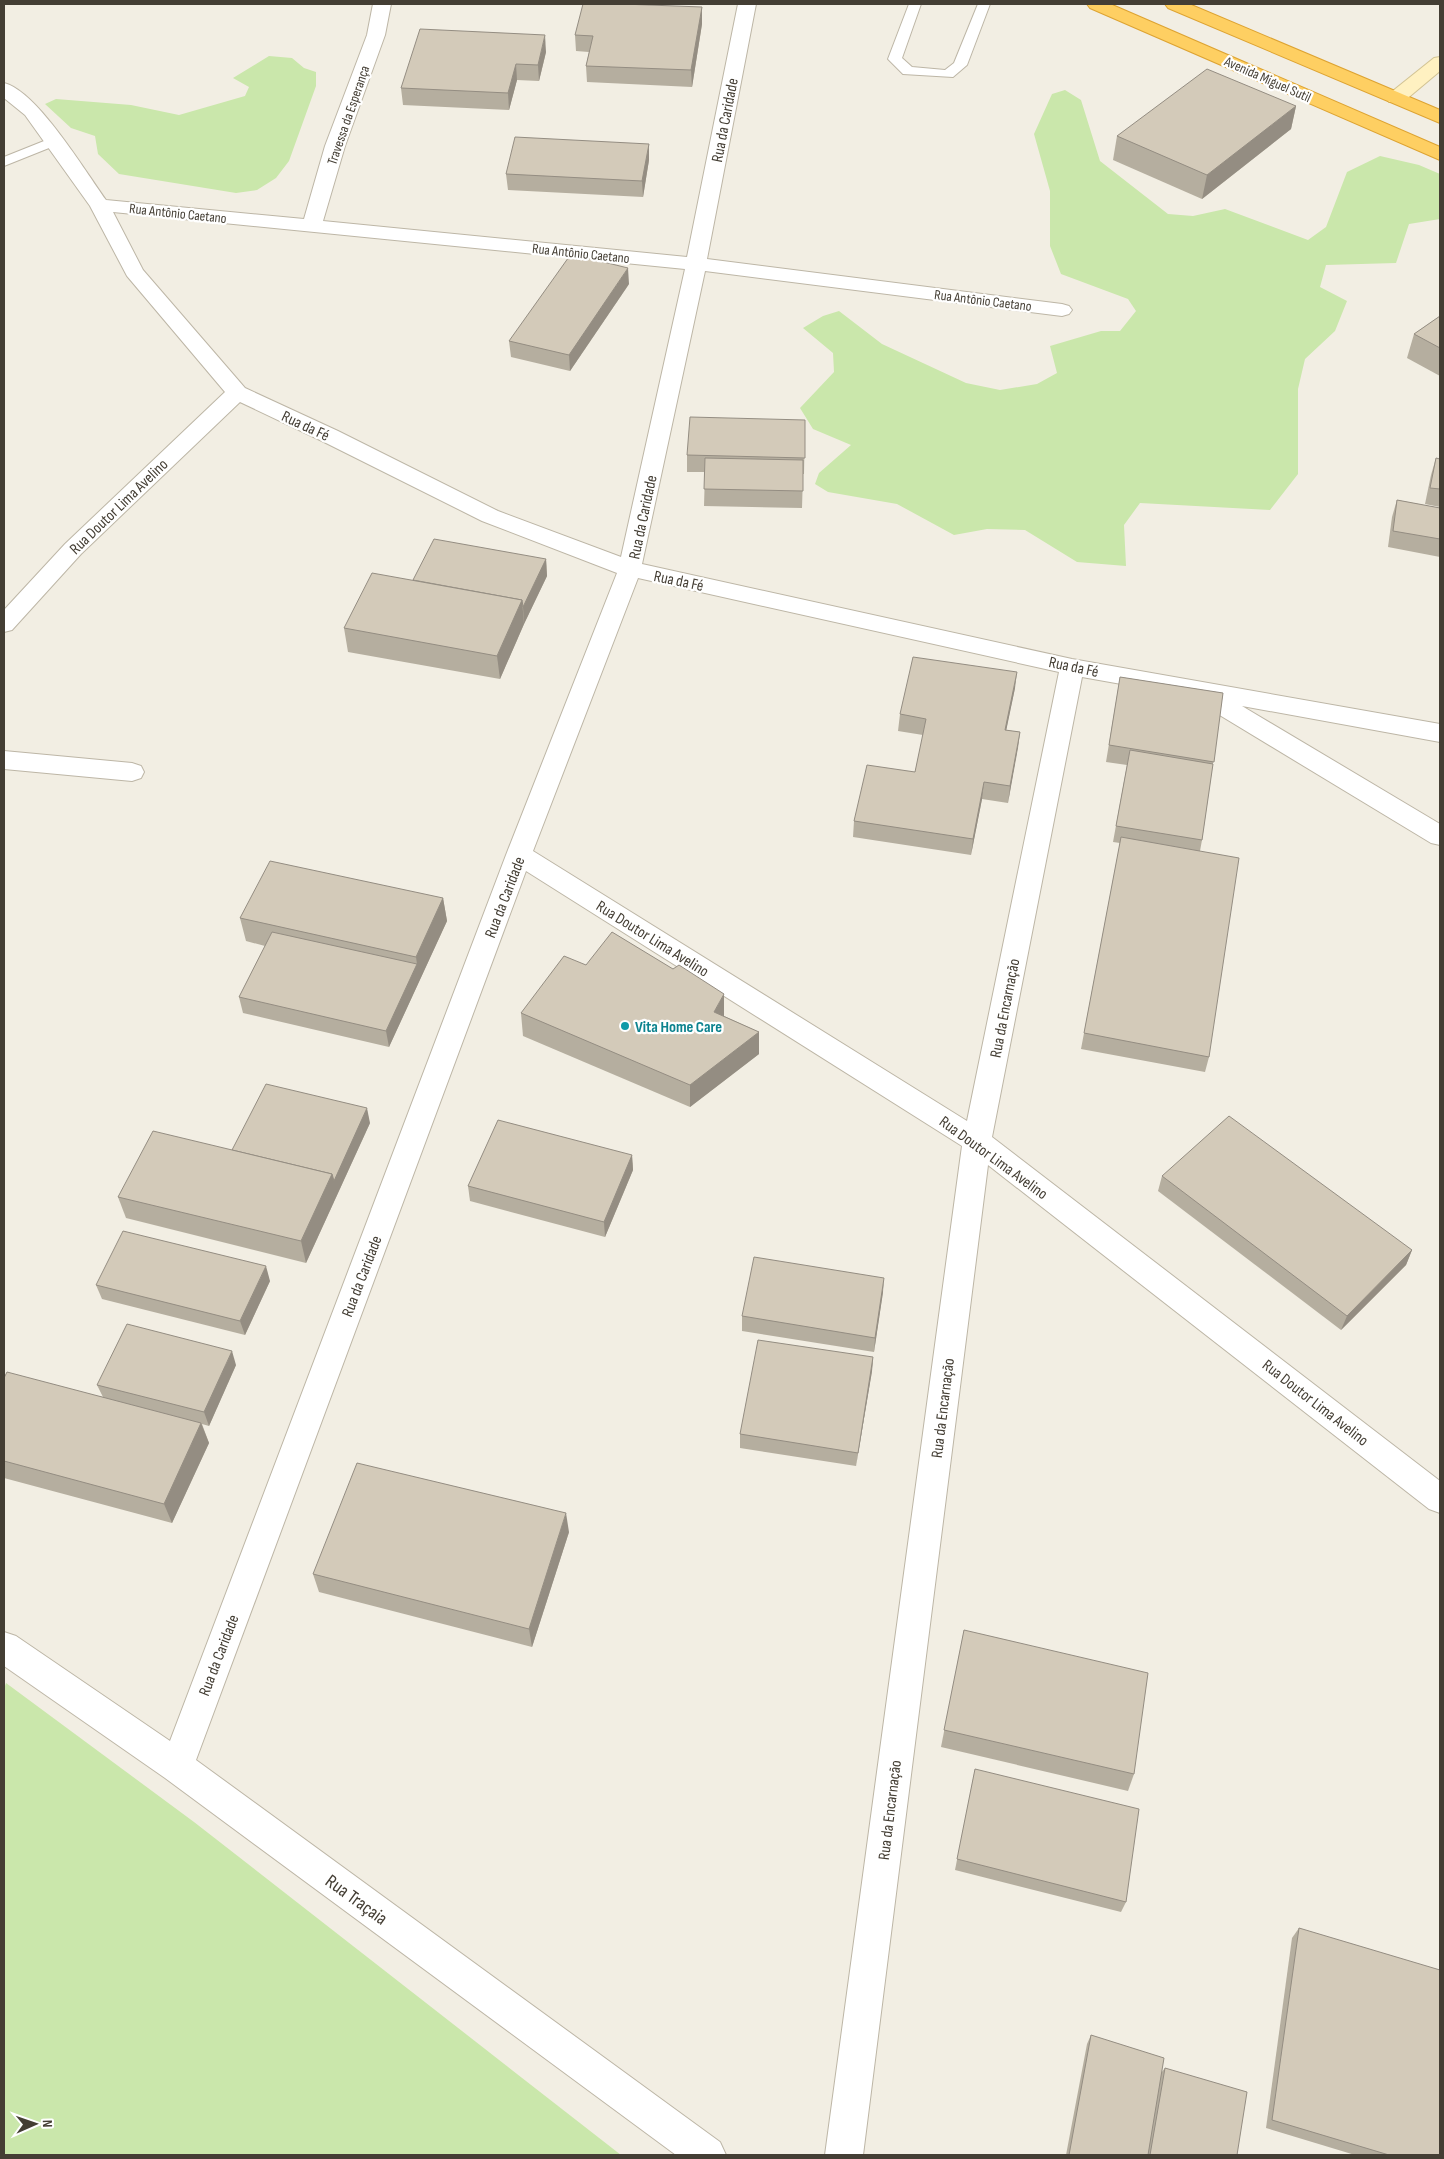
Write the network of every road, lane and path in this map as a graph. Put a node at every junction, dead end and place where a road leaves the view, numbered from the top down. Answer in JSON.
{"nodes":[{"id":1,"x":382,"y":4,"type":"edge"},
{"id":2,"x":747,"y":4,"type":"edge"},
{"id":3,"x":915,"y":4,"type":"edge"},
{"id":4,"x":984,"y":4,"type":"edge"},
{"id":5,"x":1096,"y":4,"type":"edge"},
{"id":6,"x":1174,"y":4,"type":"edge"},
{"id":7,"x":1440,"y":62,"type":"edge"},
{"id":8,"x":4,"y":88,"type":"edge"},
{"id":9,"x":1396,"y":98,"type":"junction"},
{"id":10,"x":1440,"y":117,"type":"edge"},
{"id":11,"x":54,"y":142,"type":"junction"},
{"id":12,"x":1440,"y":154,"type":"edge"},
{"id":13,"x":4,"y":162,"type":"edge"},
{"id":14,"x":100,"y":205,"type":"junction"},
{"id":15,"x":312,"y":226,"type":"junction"},
{"id":16,"x":696,"y":264,"type":"junction"},
{"id":17,"x":1062,"y":310,"type":"dead end"},
{"id":18,"x":238,"y":393,"type":"junction"},
{"id":19,"x":630,"y":569,"type":"junction"},
{"id":20,"x":4,"y":624,"type":"edge"},
{"id":21,"x":1072,"y":666,"type":"junction"},
{"id":22,"x":1198,"y":690,"type":"junction"},
{"id":23,"x":1440,"y":733,"type":"edge"},
{"id":24,"x":4,"y":760,"type":"edge"},
{"id":25,"x":132,"y":772,"type":"dead end"},
{"id":26,"x":1440,"y":836,"type":"edge"},
{"id":27,"x":520,"y":855,"type":"junction"},
{"id":28,"x":977,"y":1141,"type":"junction"},
{"id":29,"x":1440,"y":1499,"type":"edge"},
{"id":30,"x":4,"y":1647,"type":"edge"},
{"id":31,"x":177,"y":1766,"type":"junction"},
{"id":32,"x":707,"y":2155,"type":"edge"},
{"id":33,"x":844,"y":2155,"type":"edge"}],
"edges":[{"from":1,"to":15,"type":"street","name":"Travessa da Esperança"},
{"from":2,"to":16,"type":"street","name":"Rua da Caridade"},
{"from":3,"to":4,"type":"lane"},
{"from":5,"to":12,"type":"highway","name":"Avenida Miguel Sutil"},
{"from":6,"to":9,"type":"highway","name":"Avenida Miguel Sutil"},
{"from":7,"to":9,"type":"street"},
{"from":8,"to":11,"type":"street","name":"Rua da Fé"},
{"from":9,"to":10,"type":"highway","name":"Avenida Miguel Sutil"},
{"from":11,"to":13,"type":"lane"},
{"from":11,"to":14,"type":"street","name":"Rua da Fé"},
{"from":14,"to":15,"type":"street","name":"Rua Antônio Caetano"},
{"from":14,"to":18,"type":"street","name":"Rua da Fé"},
{"from":15,"to":16,"type":"street","name":"Rua Antônio Caetano"},
{"from":16,"to":17,"type":"street","name":"Rua Antônio Caetano"},
{"from":16,"to":19,"type":"street","name":"Rua da Caridade"},
{"from":18,"to":19,"type":"street","name":"Rua da Fé"},
{"from":18,"to":20,"type":"street","name":"Rua Doutor Lima Avelino"},
{"from":19,"to":21,"type":"street","name":"Rua da Fé"},
{"from":19,"to":27,"type":"street","name":"Rua da Caridade"},
{"from":21,"to":22,"type":"street","name":"Rua da Fé"},
{"from":21,"to":28,"type":"street","name":"Rua da Encarnação"},
{"from":22,"to":23,"type":"street","name":"Rua da Fé"},
{"from":22,"to":26,"type":"street"},
{"from":24,"to":25,"type":"street"},
{"from":27,"to":28,"type":"street","name":"Rua Doutor Lima Avelino"},
{"from":27,"to":31,"type":"street","name":"Rua da Caridade"},
{"from":28,"to":29,"type":"street","name":"Rua Doutor Lima Avelino"},
{"from":28,"to":33,"type":"street","name":"Rua da Encarnação"},
{"from":30,"to":31,"type":"street","name":"Rua Traçaia"},
{"from":31,"to":32,"type":"street","name":"Rua Traçaia"}]}
